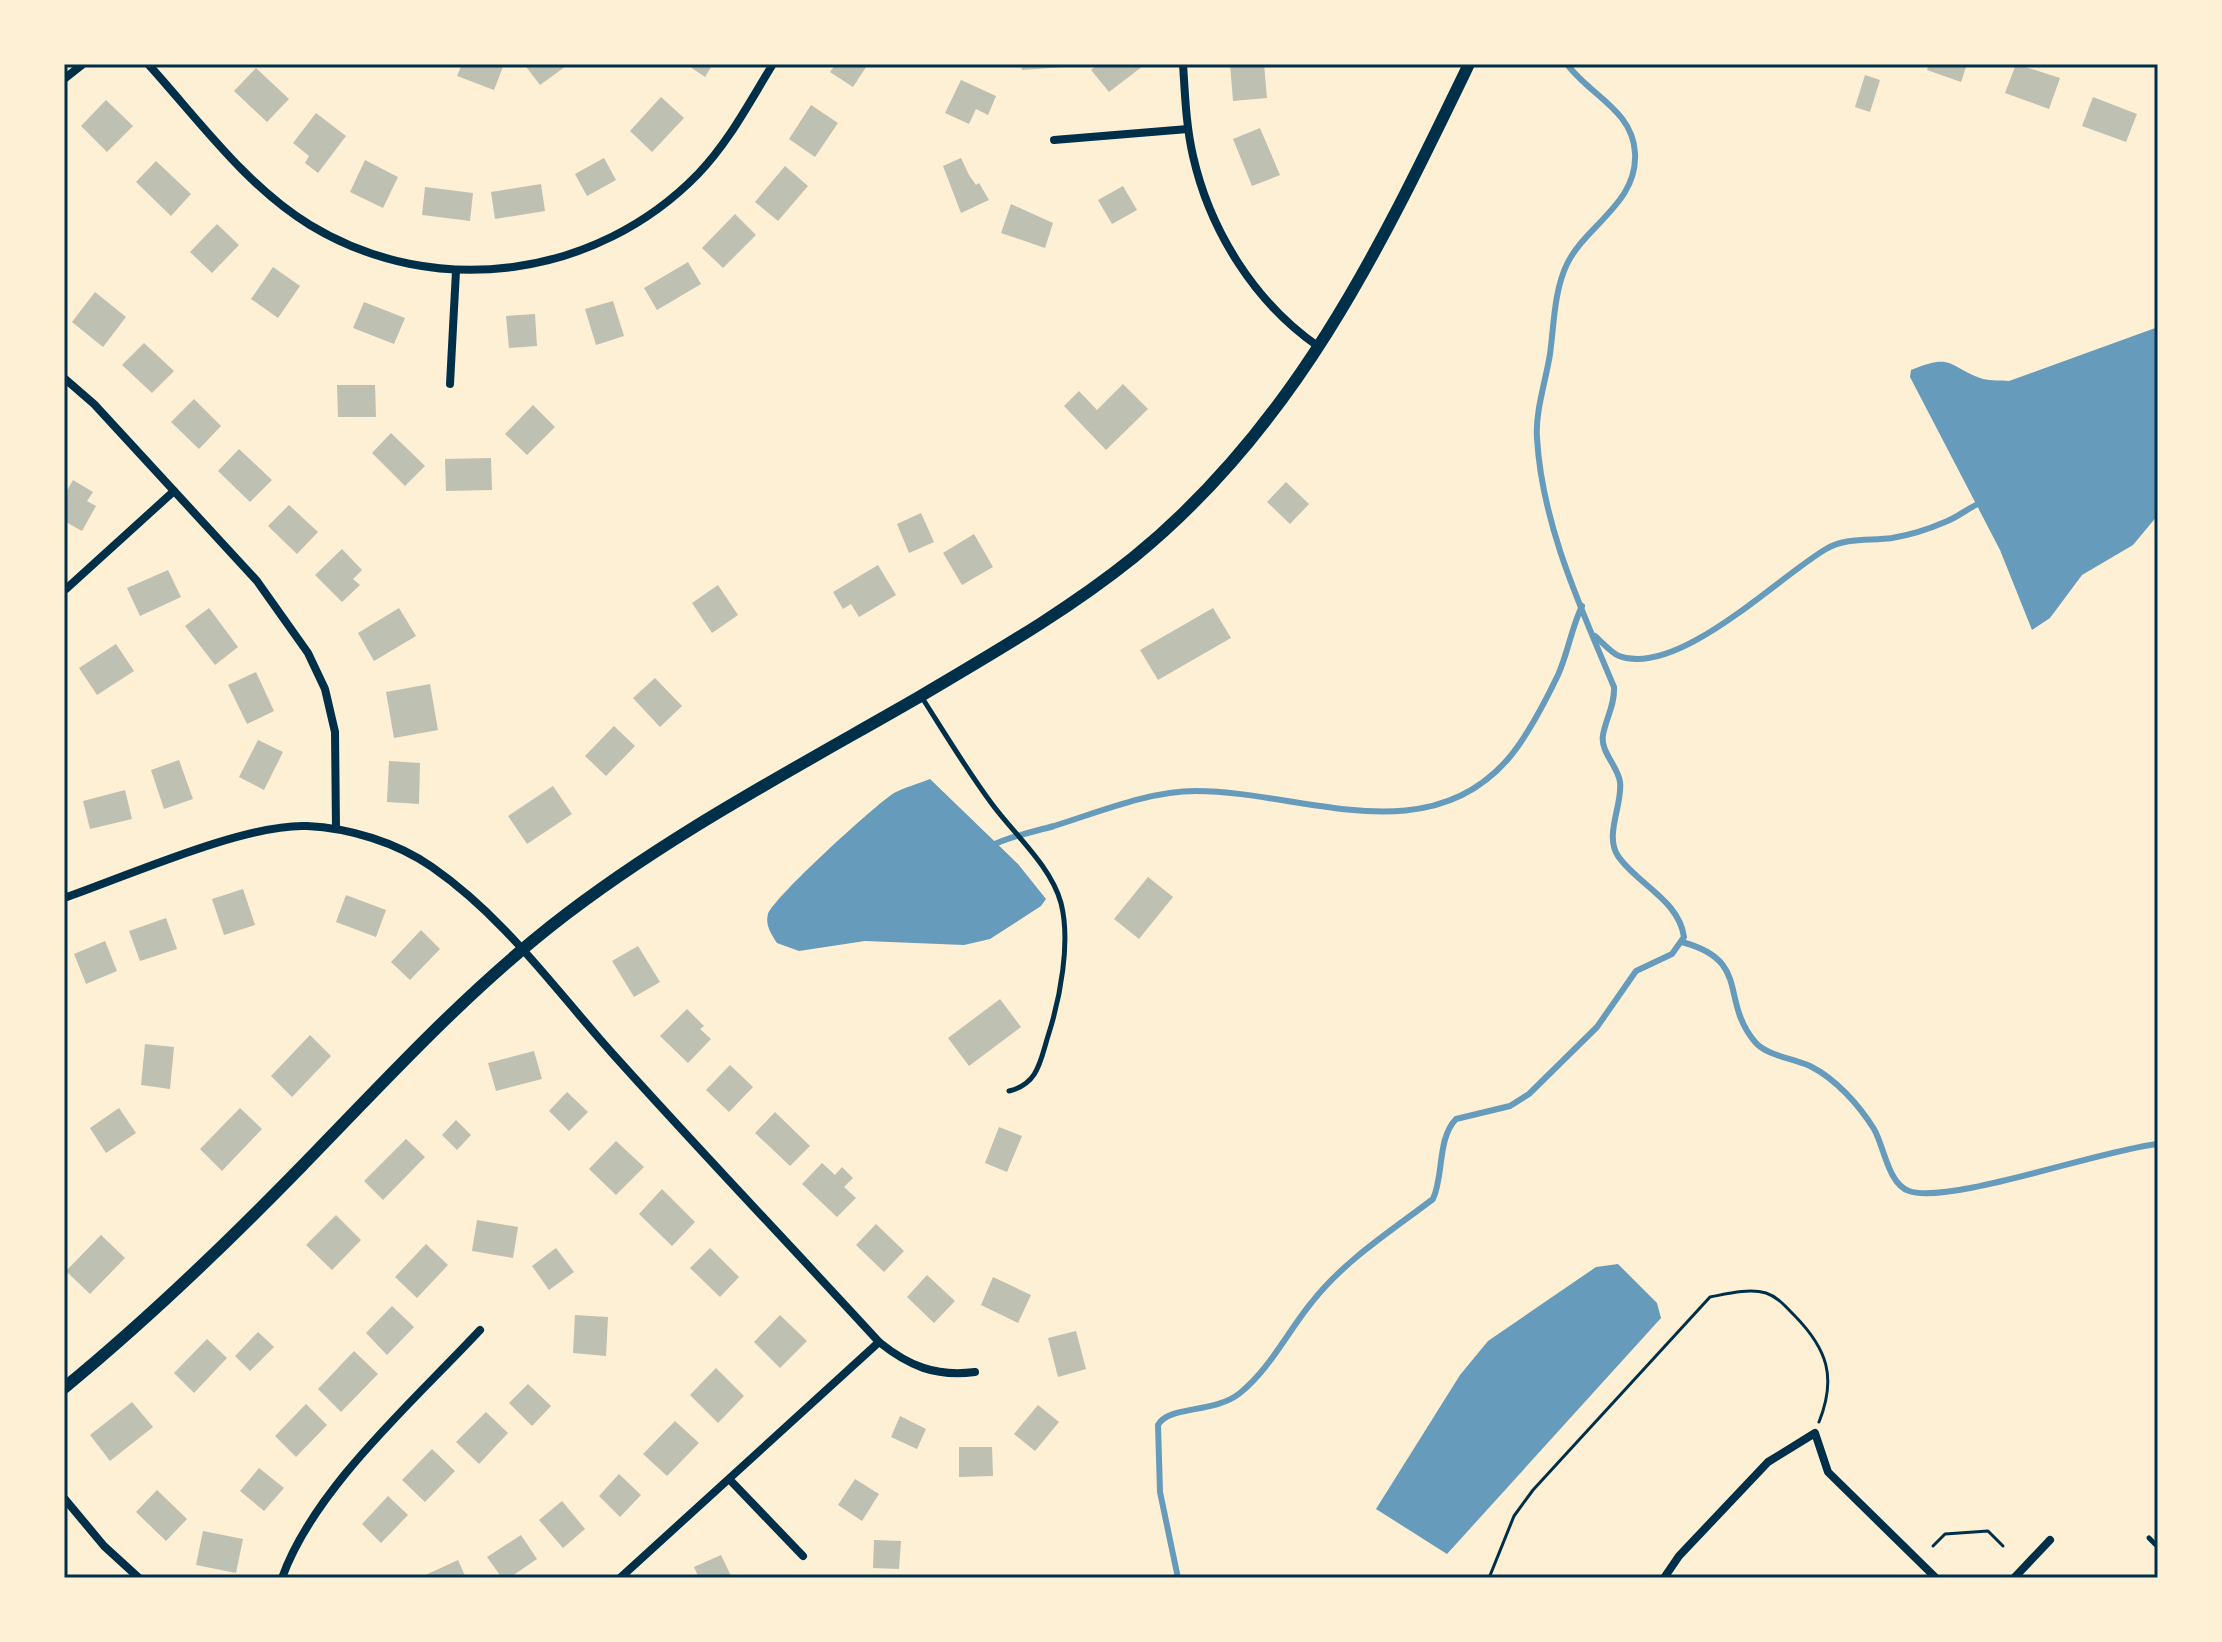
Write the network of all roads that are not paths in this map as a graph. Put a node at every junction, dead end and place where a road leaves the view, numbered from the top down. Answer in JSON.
{"nodes":[{"id":1,"x":83,"y":64,"type":"edge"},
{"id":2,"x":148,"y":64,"type":"edge"},
{"id":3,"x":773,"y":64,"type":"edge"},
{"id":4,"x":1183,"y":64,"type":"edge"},
{"id":5,"x":1469,"y":64,"type":"edge"},
{"id":6,"x":64,"y":79,"type":"edge"},
{"id":7,"x":1188,"y":129,"type":"junction"},
{"id":8,"x":1054,"y":140,"type":"dead end"},
{"id":9,"x":456,"y":271,"type":"junction"},
{"id":10,"x":1320,"y":348,"type":"junction"},
{"id":11,"x":64,"y":378,"type":"edge"},
{"id":12,"x":450,"y":384,"type":"dead end"},
{"id":13,"x":174,"y":491,"type":"junction"},
{"id":14,"x":66,"y":589,"type":"edge"},
{"id":15,"x":921,"y":695,"type":"junction"},
{"id":16,"x":336,"y":829,"type":"junction"},
{"id":17,"x":64,"y":898,"type":"edge"},
{"id":18,"x":523,"y":948,"type":"junction"},
{"id":19,"x":1009,"y":1091,"type":"dead end"},
{"id":20,"x":480,"y":1330,"type":"dead end"},
{"id":21,"x":879,"y":1342,"type":"junction"},
{"id":22,"x":975,"y":1372,"type":"dead end"},
{"id":23,"x":64,"y":1388,"type":"edge"},
{"id":24,"x":730,"y":1480,"type":"junction"},
{"id":25,"x":64,"y":1498,"type":"edge"},
{"id":26,"x":2149,"y":1538,"type":"dead end"},
{"id":27,"x":2050,"y":1540,"type":"dead end"},
{"id":28,"x":2158,"y":1547,"type":"edge"},
{"id":29,"x":803,"y":1556,"type":"dead end"},
{"id":30,"x":139,"y":1578,"type":"edge"},
{"id":31,"x":282,"y":1578,"type":"edge"},
{"id":32,"x":620,"y":1578,"type":"edge"},
{"id":33,"x":1664,"y":1578,"type":"edge"},
{"id":34,"x":1936,"y":1578,"type":"edge"},
{"id":35,"x":2014,"y":1578,"type":"edge"}],
"edges":[{"from":1,"to":6,"type":"street"},
{"from":2,"to":9,"type":"street"},
{"from":3,"to":9,"type":"street"},
{"from":4,"to":7,"type":"street"},
{"from":5,"to":10,"type":"street"},
{"from":7,"to":8,"type":"street"},
{"from":7,"to":10,"type":"street"},
{"from":9,"to":12,"type":"street"},
{"from":10,"to":15,"type":"street"},
{"from":11,"to":13,"type":"street"},
{"from":13,"to":14,"type":"street"},
{"from":13,"to":16,"type":"street"},
{"from":15,"to":18,"type":"street"},
{"from":15,"to":19,"type":"lane"},
{"from":16,"to":17,"type":"street"},
{"from":16,"to":18,"type":"street"},
{"from":18,"to":21,"type":"street"},
{"from":18,"to":23,"type":"street"},
{"from":20,"to":31,"type":"street"},
{"from":21,"to":22,"type":"street"},
{"from":21,"to":24,"type":"street"},
{"from":24,"to":29,"type":"street"},
{"from":24,"to":32,"type":"street"},
{"from":25,"to":30,"type":"street"},
{"from":26,"to":28,"type":"lane"},
{"from":27,"to":35,"type":"street"},
{"from":33,"to":34,"type":"street"}]}
